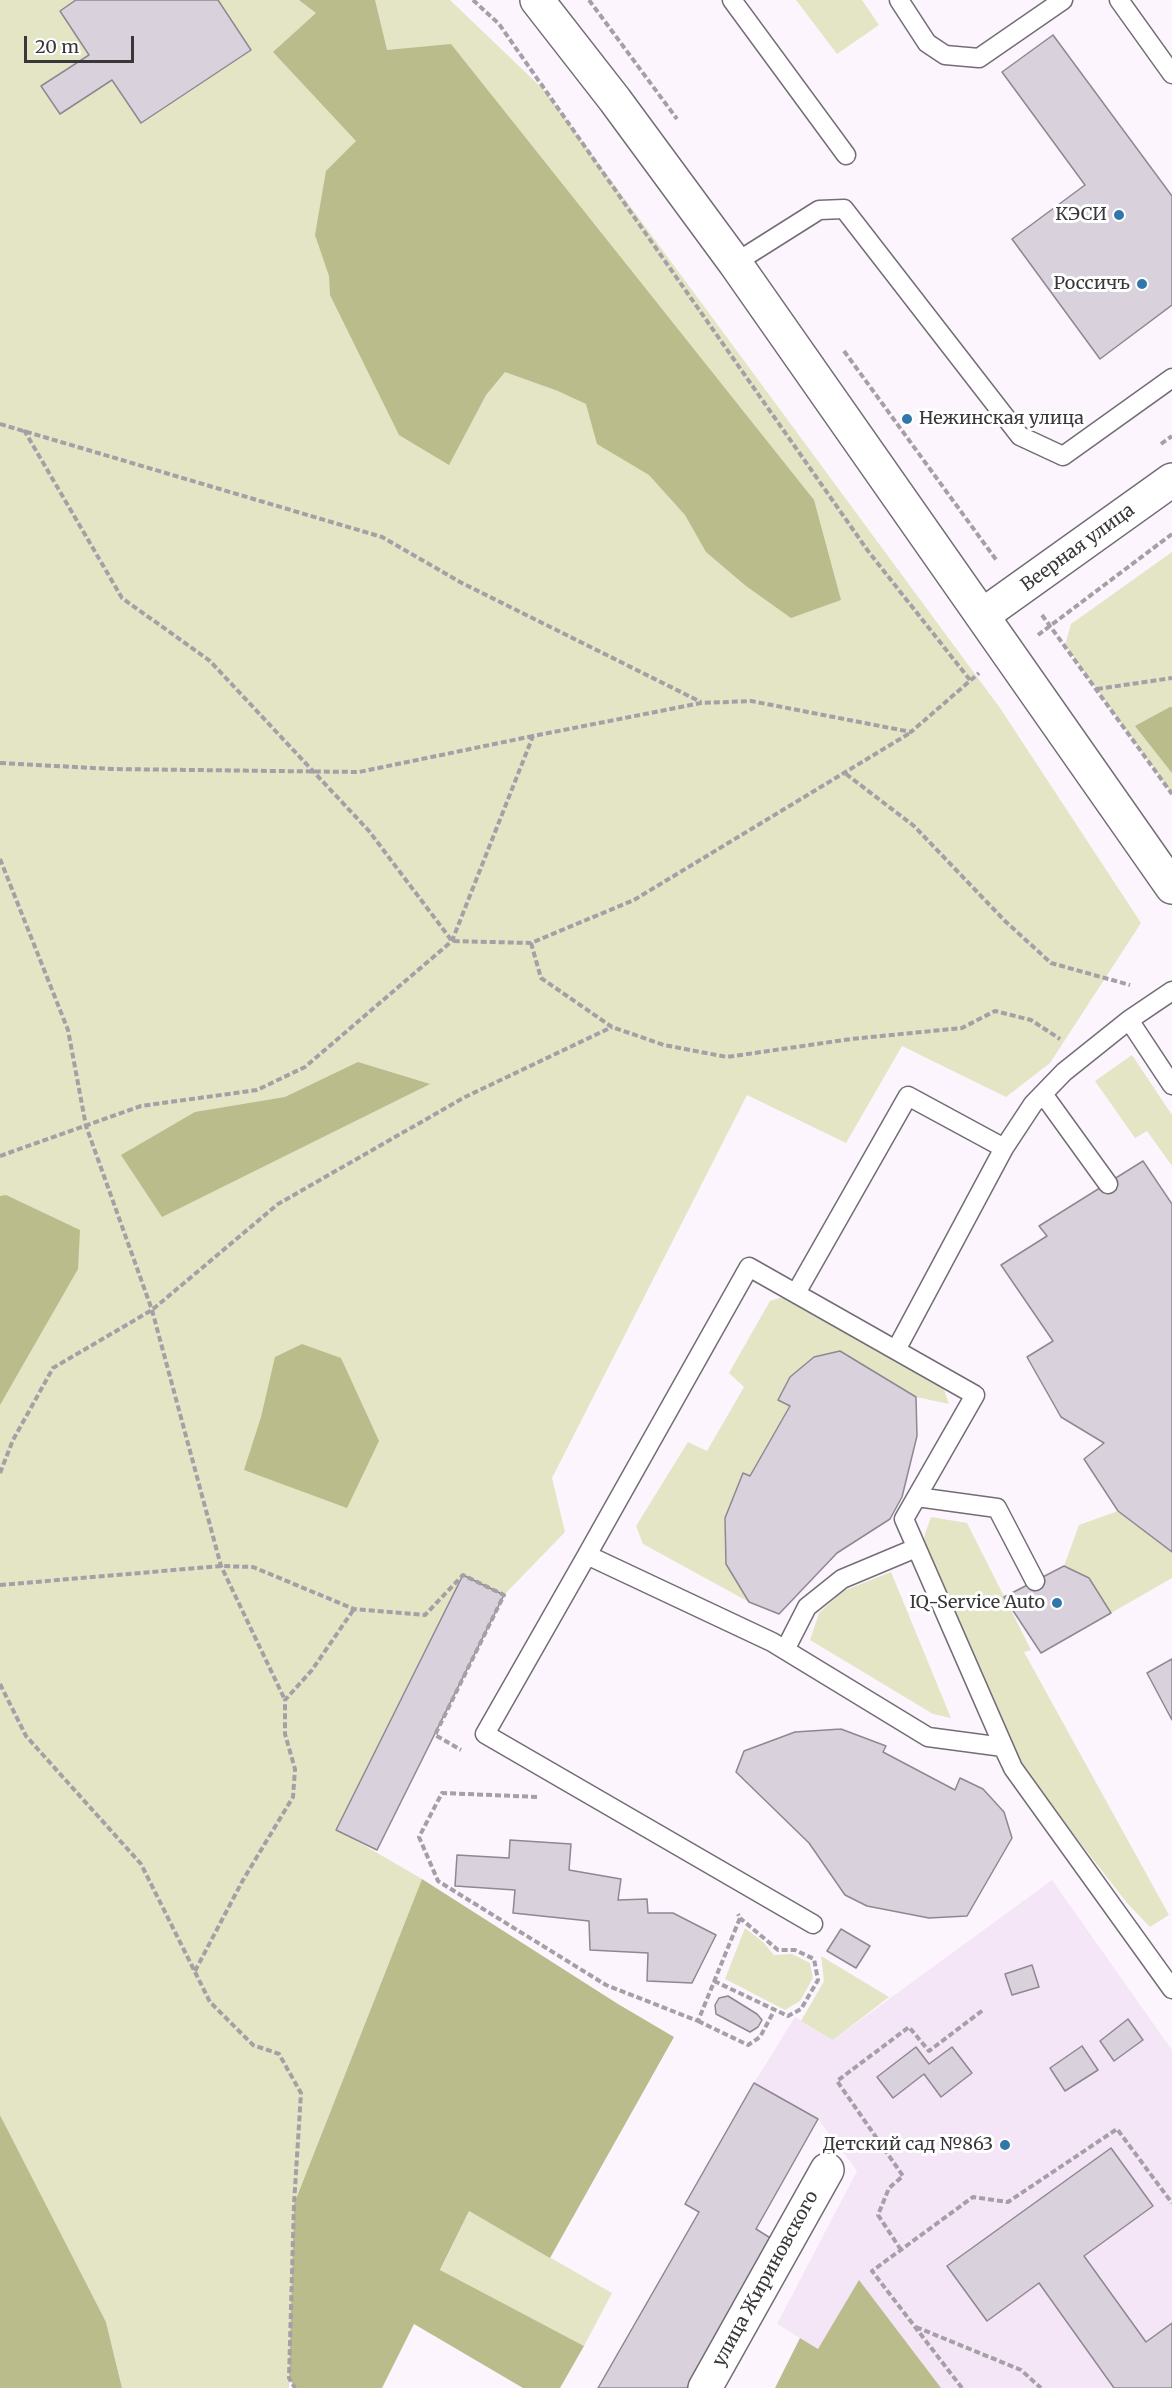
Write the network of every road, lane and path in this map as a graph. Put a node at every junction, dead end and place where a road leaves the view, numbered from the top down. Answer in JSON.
{"nodes":[{"id":1,"x":473,"y":0,"type":"edge"},
{"id":2,"x":537,"y":0,"type":"edge"},
{"id":3,"x":732,"y":0,"type":"edge"},
{"id":4,"x":898,"y":0,"type":"edge"},
{"id":5,"x":1064,"y":0,"type":"edge"},
{"id":6,"x":1119,"y":0,"type":"edge"},
{"id":7,"x":1172,"y":74,"type":"edge"},
{"id":8,"x":846,"y":155,"type":"dead end"},
{"id":9,"x":735,"y":263,"type":"junction"},
{"id":10,"x":1172,"y":378,"type":"edge"},
{"id":11,"x":0,"y":424,"type":"edge"},
{"id":12,"x":24,"y":430,"type":"junction"},
{"id":13,"x":1172,"y":480,"type":"edge"},
{"id":14,"x":1172,"y":534,"type":"edge"},
{"id":15,"x":983,"y":615,"type":"junction"},
{"id":16,"x":1172,"y":678,"type":"edge"},
{"id":17,"x":1097,"y":689,"type":"junction"},
{"id":18,"x":701,"y":703,"type":"junction"},
{"id":19,"x":911,"y":732,"type":"junction"},
{"id":20,"x":533,"y":736,"type":"junction"},
{"id":21,"x":0,"y":763,"type":"edge"},
{"id":22,"x":313,"y":771,"type":"junction"},
{"id":23,"x":846,"y":774,"type":"junction"},
{"id":24,"x":1172,"y":794,"type":"edge"},
{"id":25,"x":0,"y":859,"type":"edge"},
{"id":26,"x":1172,"y":887,"type":"edge"},
{"id":27,"x":452,"y":941,"type":"junction"},
{"id":28,"x":531,"y":943,"type":"junction"},
{"id":29,"x":1138,"y":987,"type":"dead end"},
{"id":30,"x":1172,"y":991,"type":"edge"},
{"id":31,"x":1130,"y":1020,"type":"junction"},
{"id":32,"x":612,"y":1027,"type":"junction"},
{"id":33,"x":1078,"y":1059,"type":"junction"},
{"id":34,"x":1172,"y":1085,"type":"edge"},
{"id":35,"x":1043,"y":1094,"type":"junction"},
{"id":36,"x":86,"y":1126,"type":"junction"},
{"id":37,"x":1004,"y":1148,"type":"junction"},
{"id":38,"x":0,"y":1156,"type":"edge"},
{"id":39,"x":1108,"y":1184,"type":"dead end"},
{"id":40,"x":796,"y":1293,"type":"junction"},
{"id":41,"x":152,"y":1310,"type":"junction"},
{"id":42,"x":896,"y":1350,"type":"junction"},
{"id":43,"x":0,"y":1473,"type":"edge"},
{"id":44,"x":917,"y":1497,"type":"junction"},
{"id":45,"x":916,"y":1548,"type":"junction"},
{"id":46,"x":587,"y":1555,"type":"junction"},
{"id":47,"x":221,"y":1566,"type":"junction"},
{"id":48,"x":1035,"y":1581,"type":"dead end"},
{"id":49,"x":0,"y":1586,"type":"edge"},
{"id":50,"x":354,"y":1609,"type":"junction"},
{"id":51,"x":785,"y":1650,"type":"junction"},
{"id":52,"x":0,"y":1684,"type":"edge"},
{"id":53,"x":285,"y":1700,"type":"junction"},
{"id":54,"x":465,"y":1752,"type":"dead end"},
{"id":55,"x":1013,"y":1768,"type":"junction"},
{"id":56,"x":534,"y":1792,"type":"dead end"},
{"id":57,"x":736,"y":1911,"type":"dead end"},
{"id":58,"x":740,"y":1918,"type":"junction"},
{"id":59,"x":813,"y":1924,"type":"dead end"},
{"id":60,"x":195,"y":1972,"type":"junction"},
{"id":61,"x":714,"y":1981,"type":"junction"},
{"id":62,"x":1172,"y":1989,"type":"edge"},
{"id":63,"x":983,"y":2010,"type":"dead end"},
{"id":64,"x":774,"y":2011,"type":"junction"},
{"id":65,"x":698,"y":2021,"type":"junction"},
{"id":66,"x":827,"y":2170,"type":"dead end"},
{"id":67,"x":1172,"y":2203,"type":"edge"},
{"id":68,"x":901,"y":2250,"type":"junction"},
{"id":69,"x":914,"y":2326,"type":"junction"},
{"id":70,"x":295,"y":2388,"type":"edge"},
{"id":71,"x":705,"y":2388,"type":"edge"},
{"id":72,"x":962,"y":2388,"type":"edge"},
{"id":73,"x":1041,"y":2388,"type":"edge"}],
"edges":[{"from":1,"to":19,"type":"path"},
{"from":2,"to":9,"type":"street"},
{"from":3,"to":8,"type":"lane"},
{"from":4,"to":5,"type":"lane"},
{"from":6,"to":7,"type":"lane"},
{"from":9,"to":10,"type":"lane"},
{"from":9,"to":15,"type":"street"},
{"from":11,"to":12,"type":"path"},
{"from":12,"to":18,"type":"path"},
{"from":12,"to":22,"type":"path"},
{"from":13,"to":15,"type":"street","name":"Веерная улица"},
{"from":14,"to":17,"type":"path"},
{"from":15,"to":26,"type":"street"},
{"from":16,"to":17,"type":"path"},
{"from":17,"to":24,"type":"path"},
{"from":18,"to":19,"type":"path"},
{"from":18,"to":20,"type":"path"},
{"from":19,"to":23,"type":"path"},
{"from":20,"to":22,"type":"path"},
{"from":20,"to":27,"type":"path"},
{"from":21,"to":22,"type":"path"},
{"from":22,"to":27,"type":"path"},
{"from":23,"to":28,"type":"path"},
{"from":23,"to":29,"type":"path"},
{"from":25,"to":36,"type":"path"},
{"from":27,"to":28,"type":"path"},
{"from":27,"to":36,"type":"path"},
{"from":28,"to":32,"type":"path"},
{"from":30,"to":31,"type":"lane"},
{"from":31,"to":33,"type":"lane"},
{"from":31,"to":34,"type":"lane"},
{"from":32,"to":33,"type":"path"},
{"from":32,"to":41,"type":"path"},
{"from":33,"to":35,"type":"lane"},
{"from":35,"to":37,"type":"lane"},
{"from":35,"to":39,"type":"lane"},
{"from":36,"to":38,"type":"path"},
{"from":36,"to":41,"type":"path"},
{"from":37,"to":40,"type":"lane"},
{"from":37,"to":42,"type":"lane"},
{"from":40,"to":42,"type":"lane"},
{"from":40,"to":46,"type":"lane"},
{"from":41,"to":43,"type":"path"},
{"from":41,"to":47,"type":"path"},
{"from":42,"to":44,"type":"lane"},
{"from":44,"to":45,"type":"lane"},
{"from":44,"to":48,"type":"lane"},
{"from":45,"to":51,"type":"lane"},
{"from":45,"to":55,"type":"lane"},
{"from":46,"to":51,"type":"lane"},
{"from":46,"to":59,"type":"lane"},
{"from":47,"to":49,"type":"path"},
{"from":47,"to":50,"type":"path"},
{"from":47,"to":53,"type":"path"},
{"from":50,"to":53,"type":"path"},
{"from":50,"to":54,"type":"path"},
{"from":51,"to":55,"type":"lane"},
{"from":52,"to":60,"type":"path"},
{"from":53,"to":60,"type":"path"},
{"from":55,"to":62,"type":"lane"},
{"from":56,"to":65,"type":"path"},
{"from":57,"to":58,"type":"path"},
{"from":58,"to":61,"type":"path"},
{"from":58,"to":64,"type":"path"},
{"from":60,"to":70,"type":"path"},
{"from":61,"to":64,"type":"path"},
{"from":61,"to":65,"type":"path"},
{"from":63,"to":68,"type":"path"},
{"from":64,"to":65,"type":"path"},
{"from":66,"to":71,"type":"street","name":"улица Жириновского"},
{"from":67,"to":68,"type":"path"},
{"from":68,"to":69,"type":"path"},
{"from":69,"to":72,"type":"path"},
{"from":69,"to":73,"type":"path"}]}
